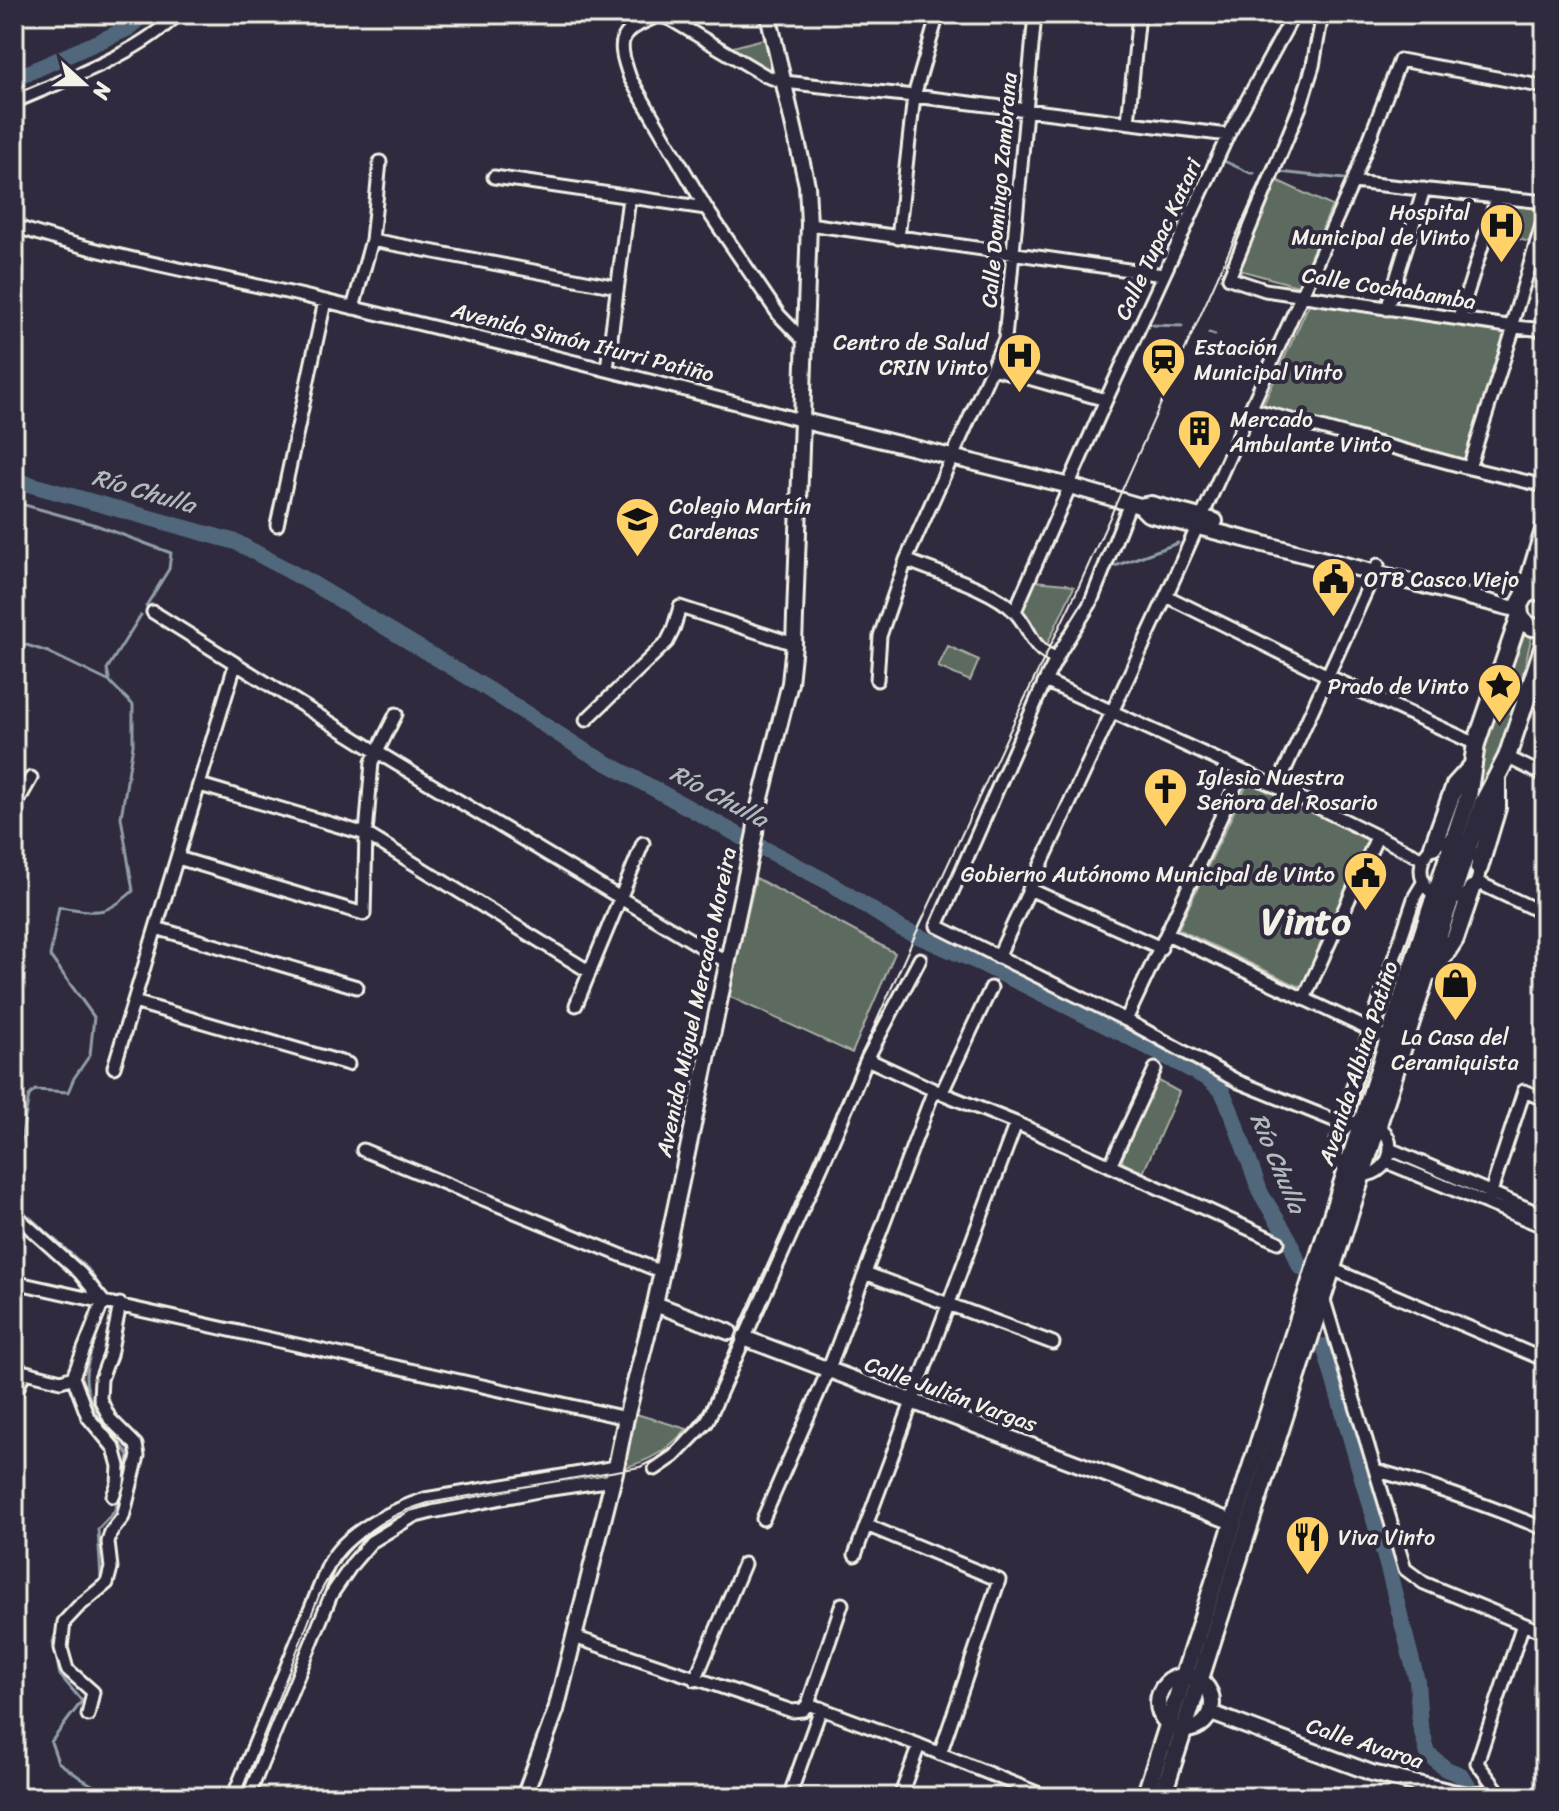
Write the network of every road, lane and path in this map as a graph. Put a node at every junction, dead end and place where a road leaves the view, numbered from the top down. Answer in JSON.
{"nodes":[{"id":1,"x":178,"y":14,"type":"edge"},
{"id":2,"x":768,"y":14,"type":"edge"},
{"id":3,"x":938,"y":14,"type":"edge"},
{"id":4,"x":1014,"y":14,"type":"edge"},
{"id":5,"x":1139,"y":14,"type":"edge"},
{"id":6,"x":1294,"y":14,"type":"edge"},
{"id":7,"x":1322,"y":14,"type":"edge"},
{"id":8,"x":1035,"y":16,"type":"edge"},
{"id":9,"x":784,"y":82,"type":"junction"},
{"id":10,"x":1545,"y":87,"type":"edge"},
{"id":11,"x":914,"y":96,"type":"junction"},
{"id":12,"x":14,"y":102,"type":"edge"},
{"id":13,"x":1025,"y":110,"type":"junction"},
{"id":14,"x":1128,"y":122,"type":"junction"},
{"id":15,"x":1228,"y":135,"type":"junction"},
{"id":16,"x":380,"y":162,"type":"dead end"},
{"id":17,"x":494,"y":177,"type":"dead end"},
{"id":18,"x":1353,"y":182,"type":"junction"},
{"id":19,"x":1424,"y":189,"type":"junction"},
{"id":20,"x":629,"y":198,"type":"junction"},
{"id":21,"x":1497,"y":198,"type":"junction"},
{"id":22,"x":1545,"y":202,"type":"edge"},
{"id":23,"x":706,"y":208,"type":"junction"},
{"id":24,"x":1545,"y":215,"type":"edge"},
{"id":25,"x":809,"y":224,"type":"junction"},
{"id":26,"x":14,"y":226,"type":"edge"},
{"id":27,"x":898,"y":238,"type":"junction"},
{"id":28,"x":372,"y":240,"type":"junction"},
{"id":29,"x":1013,"y":255,"type":"junction"},
{"id":30,"x":1163,"y":275,"type":"junction"},
{"id":31,"x":617,"y":287,"type":"junction"},
{"id":32,"x":1302,"y":295,"type":"junction"},
{"id":33,"x":325,"y":301,"type":"junction"},
{"id":34,"x":353,"y":308,"type":"junction"},
{"id":35,"x":1387,"y":309,"type":"junction"},
{"id":36,"x":1459,"y":319,"type":"junction"},
{"id":37,"x":1513,"y":327,"type":"junction"},
{"id":38,"x":1545,"y":330,"type":"edge"},
{"id":39,"x":805,"y":342,"type":"junction"},
{"id":40,"x":993,"y":368,"type":"junction"},
{"id":41,"x":607,"y":369,"type":"junction"},
{"id":42,"x":1106,"y":400,"type":"junction"},
{"id":43,"x":1251,"y":409,"type":"junction"},
{"id":44,"x":800,"y":420,"type":"junction"},
{"id":45,"x":953,"y":457,"type":"junction"},
{"id":46,"x":1469,"y":468,"type":"junction"},
{"id":47,"x":1069,"y":486,"type":"junction"},
{"id":48,"x":1545,"y":486,"type":"edge"},
{"id":49,"x":1135,"y":505,"type":"junction"},
{"id":50,"x":1199,"y":522,"type":"junction"},
{"id":51,"x":277,"y":525,"type":"dead end"},
{"id":52,"x":1545,"y":527,"type":"edge"},
{"id":53,"x":906,"y":560,"type":"junction"},
{"id":54,"x":1376,"y":569,"type":"junction"},
{"id":55,"x":1545,"y":592,"type":"edge"},
{"id":56,"x":1166,"y":596,"type":"junction"},
{"id":57,"x":1521,"y":605,"type":"junction"},
{"id":58,"x":1015,"y":611,"type":"junction"},
{"id":59,"x":153,"y":612,"type":"dead end"},
{"id":60,"x":1545,"y":626,"type":"edge"},
{"id":61,"x":1545,"y":642,"type":"edge"},
{"id":62,"x":794,"y":644,"type":"junction"},
{"id":63,"x":1056,"y":658,"type":"junction"},
{"id":64,"x":235,"y":665,"type":"junction"},
{"id":65,"x":1328,"y":676,"type":"junction"},
{"id":66,"x":877,"y":680,"type":"dead end"},
{"id":67,"x":1045,"y":681,"type":"junction"},
{"id":68,"x":1113,"y":711,"type":"junction"},
{"id":69,"x":396,"y":714,"type":"dead end"},
{"id":70,"x":586,"y":720,"type":"dead end"},
{"id":71,"x":1476,"y":744,"type":"junction"},
{"id":72,"x":377,"y":752,"type":"junction"},
{"id":73,"x":1507,"y":757,"type":"junction"},
{"id":74,"x":1473,"y":765,"type":"junction"},
{"id":75,"x":1242,"y":772,"type":"junction"},
{"id":76,"x":1497,"y":776,"type":"junction"},
{"id":77,"x":1545,"y":776,"type":"edge"},
{"id":78,"x":31,"y":778,"type":"dead end"},
{"id":79,"x":200,"y":785,"type":"junction"},
{"id":80,"x":1277,"y":787,"type":"junction"},
{"id":81,"x":14,"y":808,"type":"edge"},
{"id":82,"x":366,"y":834,"type":"junction"},
{"id":83,"x":1377,"y":837,"type":"junction"},
{"id":84,"x":643,"y":843,"type":"dead end"},
{"id":85,"x":1460,"y":845,"type":"junction"},
{"id":86,"x":1428,"y":853,"type":"junction"},
{"id":87,"x":178,"y":858,"type":"junction"},
{"id":88,"x":1476,"y":880,"type":"junction"},
{"id":89,"x":1424,"y":881,"type":"junction"},
{"id":90,"x":1029,"y":889,"type":"junction"},
{"id":91,"x":1443,"y":896,"type":"junction"},
{"id":92,"x":621,"y":898,"type":"junction"},
{"id":93,"x":1545,"y":914,"type":"edge"},
{"id":94,"x":156,"y":928,"type":"junction"},
{"id":95,"x":1167,"y":934,"type":"junction"},
{"id":96,"x":1401,"y":938,"type":"junction"},
{"id":97,"x":1419,"y":944,"type":"junction"},
{"id":98,"x":1161,"y":948,"type":"junction"},
{"id":99,"x":998,"y":957,"type":"junction"},
{"id":100,"x":920,"y":959,"type":"dead end"},
{"id":101,"x":727,"y":962,"type":"junction"},
{"id":102,"x":590,"y":972,"type":"junction"},
{"id":103,"x":357,"y":987,"type":"dead end"},
{"id":104,"x":991,"y":988,"type":"dead end"},
{"id":105,"x":1420,"y":992,"type":"junction"},
{"id":106,"x":1304,"y":999,"type":"junction"},
{"id":107,"x":134,"y":1002,"type":"junction"},
{"id":108,"x":576,"y":1005,"type":"dead end"},
{"id":109,"x":1126,"y":1020,"type":"junction"},
{"id":110,"x":1370,"y":1030,"type":"junction"},
{"id":111,"x":1389,"y":1039,"type":"junction"},
{"id":112,"x":867,"y":1059,"type":"junction"},
{"id":113,"x":348,"y":1064,"type":"dead end"},
{"id":114,"x":114,"y":1067,"type":"dead end"},
{"id":115,"x":1155,"y":1069,"type":"dead end"},
{"id":116,"x":938,"y":1091,"type":"junction"},
{"id":117,"x":1545,"y":1100,"type":"edge"},
{"id":118,"x":1016,"y":1123,"type":"junction"},
{"id":119,"x":1359,"y":1125,"type":"junction"},
{"id":120,"x":1390,"y":1149,"type":"junction"},
{"id":121,"x":363,"y":1150,"type":"dead end"},
{"id":122,"x":1386,"y":1162,"type":"junction"},
{"id":123,"x":1110,"y":1166,"type":"junction"},
{"id":124,"x":1354,"y":1172,"type":"junction"},
{"id":125,"x":1489,"y":1198,"type":"junction"},
{"id":126,"x":14,"y":1214,"type":"edge"},
{"id":127,"x":1545,"y":1216,"type":"edge"},
{"id":128,"x":1545,"y":1227,"type":"edge"},
{"id":129,"x":1278,"y":1242,"type":"dead end"},
{"id":130,"x":1332,"y":1269,"type":"junction"},
{"id":131,"x":662,"y":1272,"type":"junction"},
{"id":132,"x":865,"y":1273,"type":"junction"},
{"id":133,"x":14,"y":1282,"type":"edge"},
{"id":134,"x":1323,"y":1297,"type":"junction"},
{"id":135,"x":109,"y":1302,"type":"junction"},
{"id":136,"x":948,"y":1303,"type":"junction"},
{"id":137,"x":655,"y":1304,"type":"junction"},
{"id":138,"x":736,"y":1335,"type":"junction"},
{"id":139,"x":1053,"y":1343,"type":"dead end"},
{"id":140,"x":1545,"y":1360,"type":"edge"},
{"id":141,"x":19,"y":1371,"type":"edge"},
{"id":142,"x":828,"y":1371,"type":"junction"},
{"id":143,"x":73,"y":1377,"type":"junction"},
{"id":144,"x":14,"y":1397,"type":"edge"},
{"id":145,"x":913,"y":1403,"type":"junction"},
{"id":146,"x":626,"y":1418,"type":"junction"},
{"id":147,"x":655,"y":1469,"type":"dead end"},
{"id":148,"x":1375,"y":1470,"type":"junction"},
{"id":149,"x":615,"y":1474,"type":"junction"},
{"id":150,"x":113,"y":1496,"type":"dead end"},
{"id":151,"x":763,"y":1519,"type":"dead end"},
{"id":152,"x":1233,"y":1522,"type":"junction"},
{"id":153,"x":866,"y":1525,"type":"junction"},
{"id":154,"x":1545,"y":1529,"type":"edge"},
{"id":155,"x":855,"y":1555,"type":"dead end"},
{"id":156,"x":744,"y":1564,"type":"dead end"},
{"id":157,"x":842,"y":1604,"type":"dead end"},
{"id":158,"x":1523,"y":1624,"type":"junction"},
{"id":159,"x":1545,"y":1633,"type":"edge"},
{"id":160,"x":574,"y":1637,"type":"junction"},
{"id":161,"x":1192,"y":1678,"type":"junction"},
{"id":162,"x":695,"y":1680,"type":"junction"},
{"id":163,"x":808,"y":1704,"type":"junction"},
{"id":164,"x":821,"y":1708,"type":"junction"},
{"id":165,"x":1211,"y":1713,"type":"junction"},
{"id":166,"x":88,"y":1715,"type":"dead end"},
{"id":167,"x":1176,"y":1727,"type":"junction"},
{"id":168,"x":919,"y":1745,"type":"junction"},
{"id":169,"x":940,"y":1754,"type":"junction"},
{"id":170,"x":1504,"y":1796,"type":"edge"},
{"id":171,"x":233,"y":1797,"type":"edge"},
{"id":172,"x":248,"y":1797,"type":"edge"},
{"id":173,"x":524,"y":1797,"type":"edge"},
{"id":174,"x":789,"y":1797,"type":"edge"},
{"id":175,"x":900,"y":1797,"type":"edge"},
{"id":176,"x":1047,"y":1797,"type":"edge"},
{"id":177,"x":1145,"y":1797,"type":"edge"},
{"id":178,"x":1162,"y":1797,"type":"edge"}],
"edges":[{"from":1,"to":12,"type":"street"},
{"from":2,"to":9,"type":"main road","name":"Avenida Miguel Mercado Moreira"},
{"from":3,"to":11,"type":"street"},
{"from":4,"to":8,"type":"street"},
{"from":5,"to":14,"type":"street"},
{"from":6,"to":15,"type":"street","name":"Calle Tupac Katari"},
{"from":7,"to":32,"type":"street","name":"Calle Cochabamba"},
{"from":8,"to":13,"type":"street","name":"Calle Domingo Zambrana"},
{"from":9,"to":11,"type":"street"},
{"from":9,"to":23,"type":"street"},
{"from":9,"to":25,"type":"main road","name":"Avenida Miguel Mercado Moreira"},
{"from":10,"to":18,"type":"street"},
{"from":11,"to":13,"type":"street"},
{"from":11,"to":27,"type":"street"},
{"from":13,"to":14,"type":"street"},
{"from":13,"to":29,"type":"street","name":"Calle Domingo Zambrana"},
{"from":14,"to":15,"type":"street"},
{"from":15,"to":30,"type":"street","name":"Calle Tupac Katari"},
{"from":16,"to":28,"type":"street"},
{"from":17,"to":20,"type":"street"},
{"from":18,"to":19,"type":"street"},
{"from":18,"to":32,"type":"street"},
{"from":19,"to":21,"type":"street"},
{"from":19,"to":35,"type":"street"},
{"from":20,"to":23,"type":"street"},
{"from":20,"to":31,"type":"street"},
{"from":21,"to":22,"type":"street"},
{"from":21,"to":36,"type":"street"},
{"from":23,"to":39,"type":"street"},
{"from":24,"to":37,"type":"street"},
{"from":25,"to":27,"type":"street"},
{"from":25,"to":39,"type":"main road","name":"Avenida Miguel Mercado Moreira"},
{"from":26,"to":33,"type":"street","name":"Avenida Simón Iturri Patiño"},
{"from":27,"to":29,"type":"street"},
{"from":28,"to":31,"type":"street"},
{"from":28,"to":34,"type":"street"},
{"from":29,"to":30,"type":"street"},
{"from":29,"to":40,"type":"street","name":"Calle Domingo Zambrana"},
{"from":30,"to":42,"type":"street","name":"Calle Tupac Katari"},
{"from":31,"to":41,"type":"street"},
{"from":32,"to":35,"type":"street","name":"Calle Cochabamba"},
{"from":32,"to":43,"type":"street"},
{"from":33,"to":34,"type":"street","name":"Avenida Simón Iturri Patiño"},
{"from":33,"to":51,"type":"street"},
{"from":34,"to":41,"type":"street","name":"Avenida Simón Iturri Patiño"},
{"from":35,"to":36,"type":"street","name":"Calle Cochabamba"},
{"from":36,"to":37,"type":"street","name":"Calle Cochabamba"},
{"from":37,"to":38,"type":"street","name":"Calle Cochabamba"},
{"from":37,"to":46,"type":"street"},
{"from":39,"to":44,"type":"main road","name":"Avenida Miguel Mercado Moreira"},
{"from":40,"to":42,"type":"street"},
{"from":40,"to":45,"type":"street","name":"Calle Domingo Zambrana"},
{"from":41,"to":44,"type":"street","name":"Avenida Simón Iturri Patiño"},
{"from":42,"to":47,"type":"street","name":"Calle Tupac Katari"},
{"from":43,"to":46,"type":"street"},
{"from":43,"to":50,"type":"street"},
{"from":44,"to":45,"type":"main road","name":"Avenida Simón Iturri Patiño"},
{"from":44,"to":62,"type":"main road","name":"Avenida Miguel Mercado Moreira"},
{"from":45,"to":47,"type":"main road","name":"Avenida Simón Iturri Patiño"},
{"from":45,"to":53,"type":"street","name":"Calle Domingo Zambrana"},
{"from":46,"to":48,"type":"street"},
{"from":47,"to":49,"type":"main road","name":"Avenida Simón Iturri Patiño"},
{"from":47,"to":58,"type":"street","name":"Calle Tupac Katari"},
{"from":49,"to":50,"type":"main road","name":"Avenida Simón Iturri Patiño"},
{"from":49,"to":63,"type":"street"},
{"from":50,"to":54,"type":"main road","name":"Avenida Simón Iturri Patiño"},
{"from":50,"to":56,"type":"street"},
{"from":52,"to":57,"type":"highway","name":"Avenida Albina Patiño"},
{"from":53,"to":58,"type":"street"},
{"from":53,"to":66,"type":"street","name":"Calle Domingo Zambrana"},
{"from":54,"to":57,"type":"main road","name":"Avenida Simón Iturri Patiño"},
{"from":54,"to":65,"type":"street"},
{"from":55,"to":57,"type":"highway"},
{"from":56,"to":65,"type":"street"},
{"from":56,"to":68,"type":"street"},
{"from":57,"to":60,"type":"highway"},
{"from":57,"to":71,"type":"highway","name":"Avenida Albina Patiño"},
{"from":58,"to":63,"type":"street"},
{"from":59,"to":64,"type":"street"},
{"from":61,"to":73,"type":"highway","name":"Avenida Albina Patiño"},
{"from":62,"to":70,"type":"street"},
{"from":62,"to":101,"type":"main road","name":"Avenida Miguel Mercado Moreira"},
{"from":63,"to":67,"type":"street"},
{"from":64,"to":72,"type":"street"},
{"from":64,"to":79,"type":"street"},
{"from":65,"to":71,"type":"street"},
{"from":65,"to":80,"type":"street"},
{"from":67,"to":68,"type":"street"},
{"from":67,"to":99,"type":"street"},
{"from":68,"to":75,"type":"street"},
{"from":68,"to":90,"type":"street"},
{"from":69,"to":72,"type":"street"},
{"from":71,"to":74,"type":"highway","name":"Avenida Albina Patiño"},
{"from":72,"to":82,"type":"street"},
{"from":72,"to":92,"type":"street"},
{"from":73,"to":76,"type":"highway","name":"Avenida Albina Patiño"},
{"from":73,"to":77,"type":"street"},
{"from":74,"to":85,"type":"highway","name":"Avenida Albina Patiño"},
{"from":74,"to":86,"type":"highway"},
{"from":75,"to":80,"type":"street"},
{"from":75,"to":95,"type":"street"},
{"from":76,"to":85,"type":"highway","name":"Avenida Albina Patiño"},
{"from":76,"to":88,"type":"highway"},
{"from":78,"to":81,"type":"street"},
{"from":79,"to":82,"type":"street"},
{"from":79,"to":87,"type":"street"},
{"from":80,"to":83,"type":"street"},
{"from":82,"to":87,"type":"street"},
{"from":82,"to":102,"type":"street"},
{"from":83,"to":86,"type":"street"},
{"from":83,"to":106,"type":"street"},
{"from":84,"to":92,"type":"street"},
{"from":85,"to":86,"type":"street"},
{"from":85,"to":88,"type":"street"},
{"from":85,"to":91,"type":"highway","name":"Avenida Albina Patiño"},
{"from":86,"to":89,"type":"street"},
{"from":87,"to":94,"type":"street"},
{"from":88,"to":91,"type":"street"},
{"from":88,"to":93,"type":"street"},
{"from":88,"to":105,"type":"highway"},
{"from":89,"to":91,"type":"street"},
{"from":89,"to":96,"type":"street"},
{"from":90,"to":98,"type":"street"},
{"from":90,"to":99,"type":"street"},
{"from":91,"to":97,"type":"highway","name":"Avenida Albina Patiño"},
{"from":91,"to":105,"type":"highway","name":"Avenida Albina Patiño"},
{"from":92,"to":101,"type":"street"},
{"from":92,"to":102,"type":"street"},
{"from":94,"to":103,"type":"street"},
{"from":94,"to":107,"type":"street"},
{"from":95,"to":98,"type":"street"},
{"from":95,"to":106,"type":"street"},
{"from":96,"to":97,"type":"highway"},
{"from":96,"to":110,"type":"street"},
{"from":97,"to":111,"type":"highway","name":"Avenida Albina Patiño"},
{"from":98,"to":109,"type":"street"},
{"from":99,"to":109,"type":"street"},
{"from":100,"to":112,"type":"street"},
{"from":101,"to":131,"type":"main road","name":"Avenida Miguel Mercado Moreira"},
{"from":102,"to":108,"type":"street"},
{"from":104,"to":116,"type":"street"},
{"from":105,"to":119,"type":"highway","name":"Avenida Albina Patiño"},
{"from":106,"to":110,"type":"street"},
{"from":107,"to":113,"type":"street"},
{"from":107,"to":114,"type":"street"},
{"from":109,"to":119,"type":"street"},
{"from":110,"to":111,"type":"street"},
{"from":110,"to":119,"type":"street"},
{"from":111,"to":119,"type":"highway","name":"Avenida Albina Patiño"},
{"from":112,"to":116,"type":"street"},
{"from":112,"to":138,"type":"street"},
{"from":115,"to":123,"type":"street"},
{"from":116,"to":118,"type":"street"},
{"from":116,"to":132,"type":"street"},
{"from":117,"to":125,"type":"street"},
{"from":118,"to":123,"type":"street"},
{"from":118,"to":136,"type":"street"},
{"from":119,"to":120,"type":"street"},
{"from":119,"to":124,"type":"highway","name":"Avenida Albina Patiño"},
{"from":119,"to":124,"type":"street"},
{"from":120,"to":122,"type":"street"},
{"from":120,"to":125,"type":"street"},
{"from":121,"to":131,"type":"street"},
{"from":122,"to":124,"type":"street"},
{"from":122,"to":125,"type":"street"},
{"from":123,"to":129,"type":"street"},
{"from":124,"to":130,"type":"highway","name":"Avenida Albina Patiño"},
{"from":124,"to":152,"type":"highway","name":"Avenida Albina Patiño"},
{"from":125,"to":127,"type":"street"},
{"from":125,"to":128,"type":"street"},
{"from":126,"to":135,"type":"street"},
{"from":130,"to":134,"type":"highway","name":"Avenida Albina Patiño"},
{"from":130,"to":140,"type":"street"},
{"from":131,"to":137,"type":"main road","name":"Avenida Miguel Mercado Moreira"},
{"from":132,"to":136,"type":"street"},
{"from":132,"to":142,"type":"street"},
{"from":133,"to":135,"type":"street"},
{"from":134,"to":148,"type":"street"},
{"from":134,"to":161,"type":"highway","name":"Avenida Albina Patiño"},
{"from":135,"to":143,"type":"street"},
{"from":135,"to":146,"type":"street"},
{"from":135,"to":166,"type":"street"},
{"from":136,"to":139,"type":"street"},
{"from":136,"to":145,"type":"street"},
{"from":137,"to":138,"type":"main road","name":"Calle Julián Vargas"},
{"from":137,"to":146,"type":"main road","name":"Avenida Miguel Mercado Moreira"},
{"from":138,"to":142,"type":"main road","name":"Calle Julián Vargas"},
{"from":138,"to":147,"type":"street"},
{"from":141,"to":143,"type":"street"},
{"from":141,"to":144,"type":"street"},
{"from":142,"to":145,"type":"main road","name":"Calle Julián Vargas"},
{"from":142,"to":151,"type":"street"},
{"from":143,"to":150,"type":"street"},
{"from":145,"to":152,"type":"main road","name":"Calle Julián Vargas"},
{"from":145,"to":153,"type":"street"},
{"from":146,"to":149,"type":"main road","name":"Avenida Miguel Mercado Moreira"},
{"from":148,"to":154,"type":"street"},
{"from":148,"to":158,"type":"street"},
{"from":149,"to":160,"type":"main road","name":"Avenida Miguel Mercado Moreira"},
{"from":149,"to":171,"type":"street"},
{"from":149,"to":172,"type":"street"},
{"from":152,"to":161,"type":"highway","name":"Avenida Albina Patiño"},
{"from":153,"to":155,"type":"street"},
{"from":153,"to":169,"type":"street"},
{"from":156,"to":162,"type":"street"},
{"from":157,"to":163,"type":"street"},
{"from":158,"to":159,"type":"street"},
{"from":158,"to":170,"type":"street"},
{"from":160,"to":162,"type":"street"},
{"from":160,"to":173,"type":"main road","name":"Avenida Miguel Mercado Moreira"},
{"from":161,"to":165,"type":"main road"},
{"from":161,"to":167,"type":"highway","name":"Avenida Albina Patiño"},
{"from":161,"to":167,"type":"main road"},
{"from":162,"to":163,"type":"street"},
{"from":163,"to":164,"type":"street"},
{"from":164,"to":168,"type":"street"},
{"from":164,"to":174,"type":"street"},
{"from":165,"to":167,"type":"main road"},
{"from":165,"to":170,"type":"main road","name":"Calle Avaroa"},
{"from":167,"to":177,"type":"highway","name":"Avenida Albina Patiño"},
{"from":167,"to":178,"type":"highway","name":"Avenida Albina Patiño"},
{"from":168,"to":169,"type":"street"},
{"from":168,"to":175,"type":"street"},
{"from":169,"to":176,"type":"street"}]}
